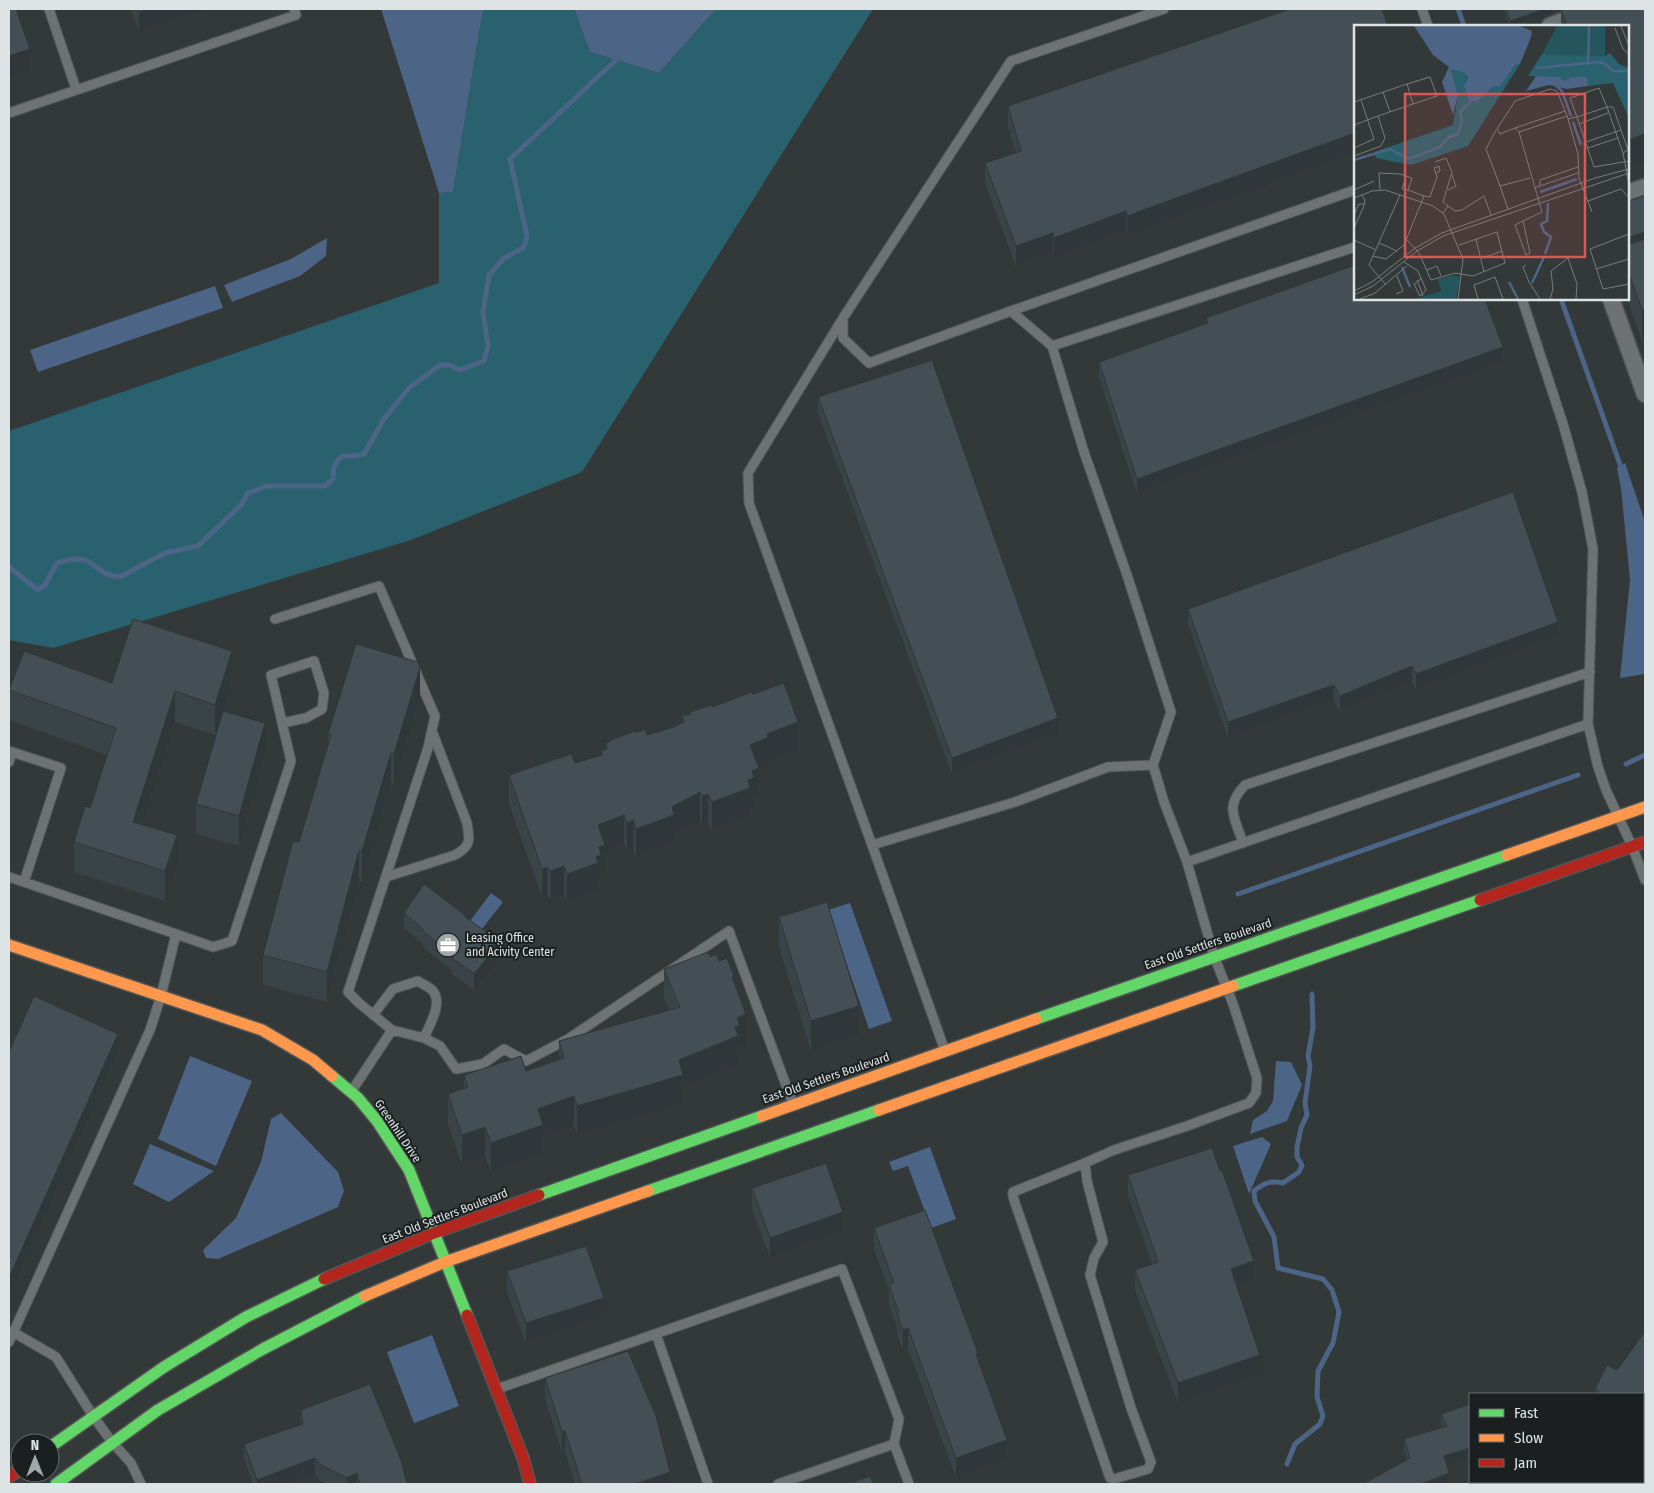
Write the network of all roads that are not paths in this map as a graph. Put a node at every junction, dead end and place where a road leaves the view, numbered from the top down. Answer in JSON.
{"nodes":[{"id":1,"x":49,"y":9,"type":"edge"},
{"id":2,"x":294,"y":9,"type":"edge"},
{"id":3,"x":1164,"y":9,"type":"edge"},
{"id":4,"x":1422,"y":9,"type":"edge"},
{"id":5,"x":1596,"y":9,"type":"edge"},
{"id":6,"x":1428,"y":25,"type":"edge"},
{"id":7,"x":1553,"y":25,"type":"edge"},
{"id":8,"x":76,"y":89,"type":"junction"},
{"id":9,"x":9,"y":113,"type":"edge"},
{"id":10,"x":1645,"y":187,"type":"edge"},
{"id":11,"x":1354,"y":190,"type":"edge"},
{"id":12,"x":1629,"y":193,"type":"edge"},
{"id":13,"x":1354,"y":247,"type":"edge"},
{"id":14,"x":1522,"y":300,"type":"edge"},
{"id":15,"x":1611,"y":300,"type":"edge"},
{"id":16,"x":1011,"y":311,"type":"junction"},
{"id":17,"x":843,"y":318,"type":"junction"},
{"id":18,"x":1052,"y":346,"type":"junction"},
{"id":19,"x":1645,"y":394,"type":"edge"},
{"id":20,"x":275,"y":619,"type":"dead end"},
{"id":21,"x":1590,"y":672,"type":"junction"},
{"id":22,"x":282,"y":722,"type":"junction"},
{"id":23,"x":1588,"y":724,"type":"junction"},
{"id":24,"x":432,"y":732,"type":"junction"},
{"id":25,"x":10,"y":752,"type":"edge"},
{"id":26,"x":9,"y":762,"type":"edge"},
{"id":27,"x":1153,"y":765,"type":"junction"},
{"id":28,"x":1645,"y":807,"type":"edge"},
{"id":29,"x":1617,"y":816,"type":"junction"},
{"id":30,"x":1645,"y":842,"type":"edge"},
{"id":31,"x":1243,"y":843,"type":"junction"},
{"id":32,"x":872,"y":845,"type":"junction"},
{"id":33,"x":1632,"y":846,"type":"junction"},
{"id":34,"x":1187,"y":862,"type":"junction"},
{"id":35,"x":9,"y":877,"type":"edge"},
{"id":36,"x":386,"y":877,"type":"junction"},
{"id":37,"x":1645,"y":880,"type":"edge"},
{"id":38,"x":24,"y":882,"type":"junction"},
{"id":39,"x":176,"y":934,"type":"junction"},
{"id":40,"x":9,"y":945,"type":"edge"},
{"id":41,"x":1214,"y":956,"type":"junction"},
{"id":42,"x":1227,"y":989,"type":"junction"},
{"id":43,"x":161,"y":996,"type":"junction"},
{"id":44,"x":374,"y":1015,"type":"junction"},
{"id":45,"x":392,"y":1030,"type":"junction"},
{"id":46,"x":424,"y":1038,"type":"junction"},
{"id":47,"x":945,"y":1052,"type":"junction"},
{"id":48,"x":351,"y":1092,"type":"junction"},
{"id":49,"x":792,"y":1104,"type":"junction"},
{"id":50,"x":1085,"y":1163,"type":"junction"},
{"id":51,"x":434,"y":1233,"type":"junction"},
{"id":52,"x":445,"y":1262,"type":"junction"},
{"id":53,"x":13,"y":1332,"type":"junction"},
{"id":54,"x":656,"y":1334,"type":"junction"},
{"id":55,"x":9,"y":1342,"type":"edge"},
{"id":56,"x":497,"y":1389,"type":"junction"},
{"id":57,"x":93,"y":1416,"type":"junction"},
{"id":58,"x":60,"y":1441,"type":"edge"},
{"id":59,"x":112,"y":1442,"type":"junction"},
{"id":60,"x":894,"y":1444,"type":"junction"},
{"id":61,"x":56,"y":1484,"type":"edge"},
{"id":62,"x":141,"y":1484,"type":"edge"},
{"id":63,"x":530,"y":1484,"type":"edge"},
{"id":64,"x":708,"y":1484,"type":"edge"},
{"id":65,"x":778,"y":1484,"type":"edge"},
{"id":66,"x":909,"y":1484,"type":"edge"}],
"edges":[{"from":1,"to":8,"type":"lane"},
{"from":2,"to":8,"type":"lane"},
{"from":3,"to":17,"type":"lane"},
{"from":4,"to":6,"type":"lane"},
{"from":5,"to":7,"type":"street"},
{"from":8,"to":9,"type":"lane"},
{"from":10,"to":12,"type":"street"},
{"from":11,"to":16,"type":"lane"},
{"from":13,"to":18,"type":"lane"},
{"from":14,"to":21,"type":"lane"},
{"from":15,"to":19,"type":"street"},
{"from":16,"to":17,"type":"lane"},
{"from":16,"to":18,"type":"lane"},
{"from":17,"to":32,"type":"lane"},
{"from":18,"to":27,"type":"lane"},
{"from":20,"to":24,"type":"lane"},
{"from":21,"to":23,"type":"lane"},
{"from":21,"to":31,"type":"lane"},
{"from":22,"to":22,"type":"lane"},
{"from":22,"to":39,"type":"lane"},
{"from":23,"to":29,"type":"lane"},
{"from":23,"to":31,"type":"lane"},
{"from":24,"to":36,"type":"lane"},
{"from":24,"to":36,"type":"lane"},
{"from":25,"to":26,"type":"lane"},
{"from":25,"to":38,"type":"lane"},
{"from":27,"to":32,"type":"lane"},
{"from":27,"to":34,"type":"lane"},
{"from":28,"to":29,"type":"main road","name":"East Old Settlers Boulevard"},
{"from":29,"to":33,"type":"lane"},
{"from":29,"to":41,"type":"main road","name":"East Old Settlers Boulevard"},
{"from":30,"to":33,"type":"main road"},
{"from":31,"to":34,"type":"lane"},
{"from":32,"to":47,"type":"lane"},
{"from":33,"to":37,"type":"lane"},
{"from":33,"to":42,"type":"main road"},
{"from":34,"to":41,"type":"lane"},
{"from":35,"to":38,"type":"lane"},
{"from":36,"to":44,"type":"lane"},
{"from":38,"to":39,"type":"lane"},
{"from":39,"to":43,"type":"lane"},
{"from":40,"to":43,"type":"main road","name":"Greenhill Drive"},
{"from":41,"to":42,"type":"lane"},
{"from":41,"to":47,"type":"main road","name":"East Old Settlers Boulevard"},
{"from":42,"to":50,"type":"lane"},
{"from":42,"to":52,"type":"main road"},
{"from":43,"to":48,"type":"main road","name":"Greenhill Drive"},
{"from":43,"to":53,"type":"lane"},
{"from":44,"to":45,"type":"lane"},
{"from":44,"to":46,"type":"lane"},
{"from":45,"to":46,"type":"lane"},
{"from":45,"to":48,"type":"lane"},
{"from":46,"to":49,"type":"lane"},
{"from":47,"to":49,"type":"main road","name":"East Old Settlers Boulevard"},
{"from":48,"to":51,"type":"main road","name":"Greenhill Drive"},
{"from":49,"to":51,"type":"main road","name":"East Old Settlers Boulevard"},
{"from":50,"to":50,"type":"lane"},
{"from":51,"to":52,"type":"main road","name":"Greenhill Drive"},
{"from":51,"to":57,"type":"main road","name":"East Old Settlers Boulevard"},
{"from":52,"to":56,"type":"main road","name":"Greenhill Drive"},
{"from":52,"to":59,"type":"main road"},
{"from":53,"to":55,"type":"lane"},
{"from":53,"to":57,"type":"lane"},
{"from":54,"to":56,"type":"lane"},
{"from":54,"to":60,"type":"lane"},
{"from":54,"to":64,"type":"lane"},
{"from":56,"to":63,"type":"main road","name":"Greenhill Drive"},
{"from":57,"to":58,"type":"main road","name":"East Old Settlers Boulevard"},
{"from":57,"to":59,"type":"lane"},
{"from":59,"to":61,"type":"main road"},
{"from":59,"to":62,"type":"lane"},
{"from":60,"to":65,"type":"lane"},
{"from":60,"to":66,"type":"lane"}]}
